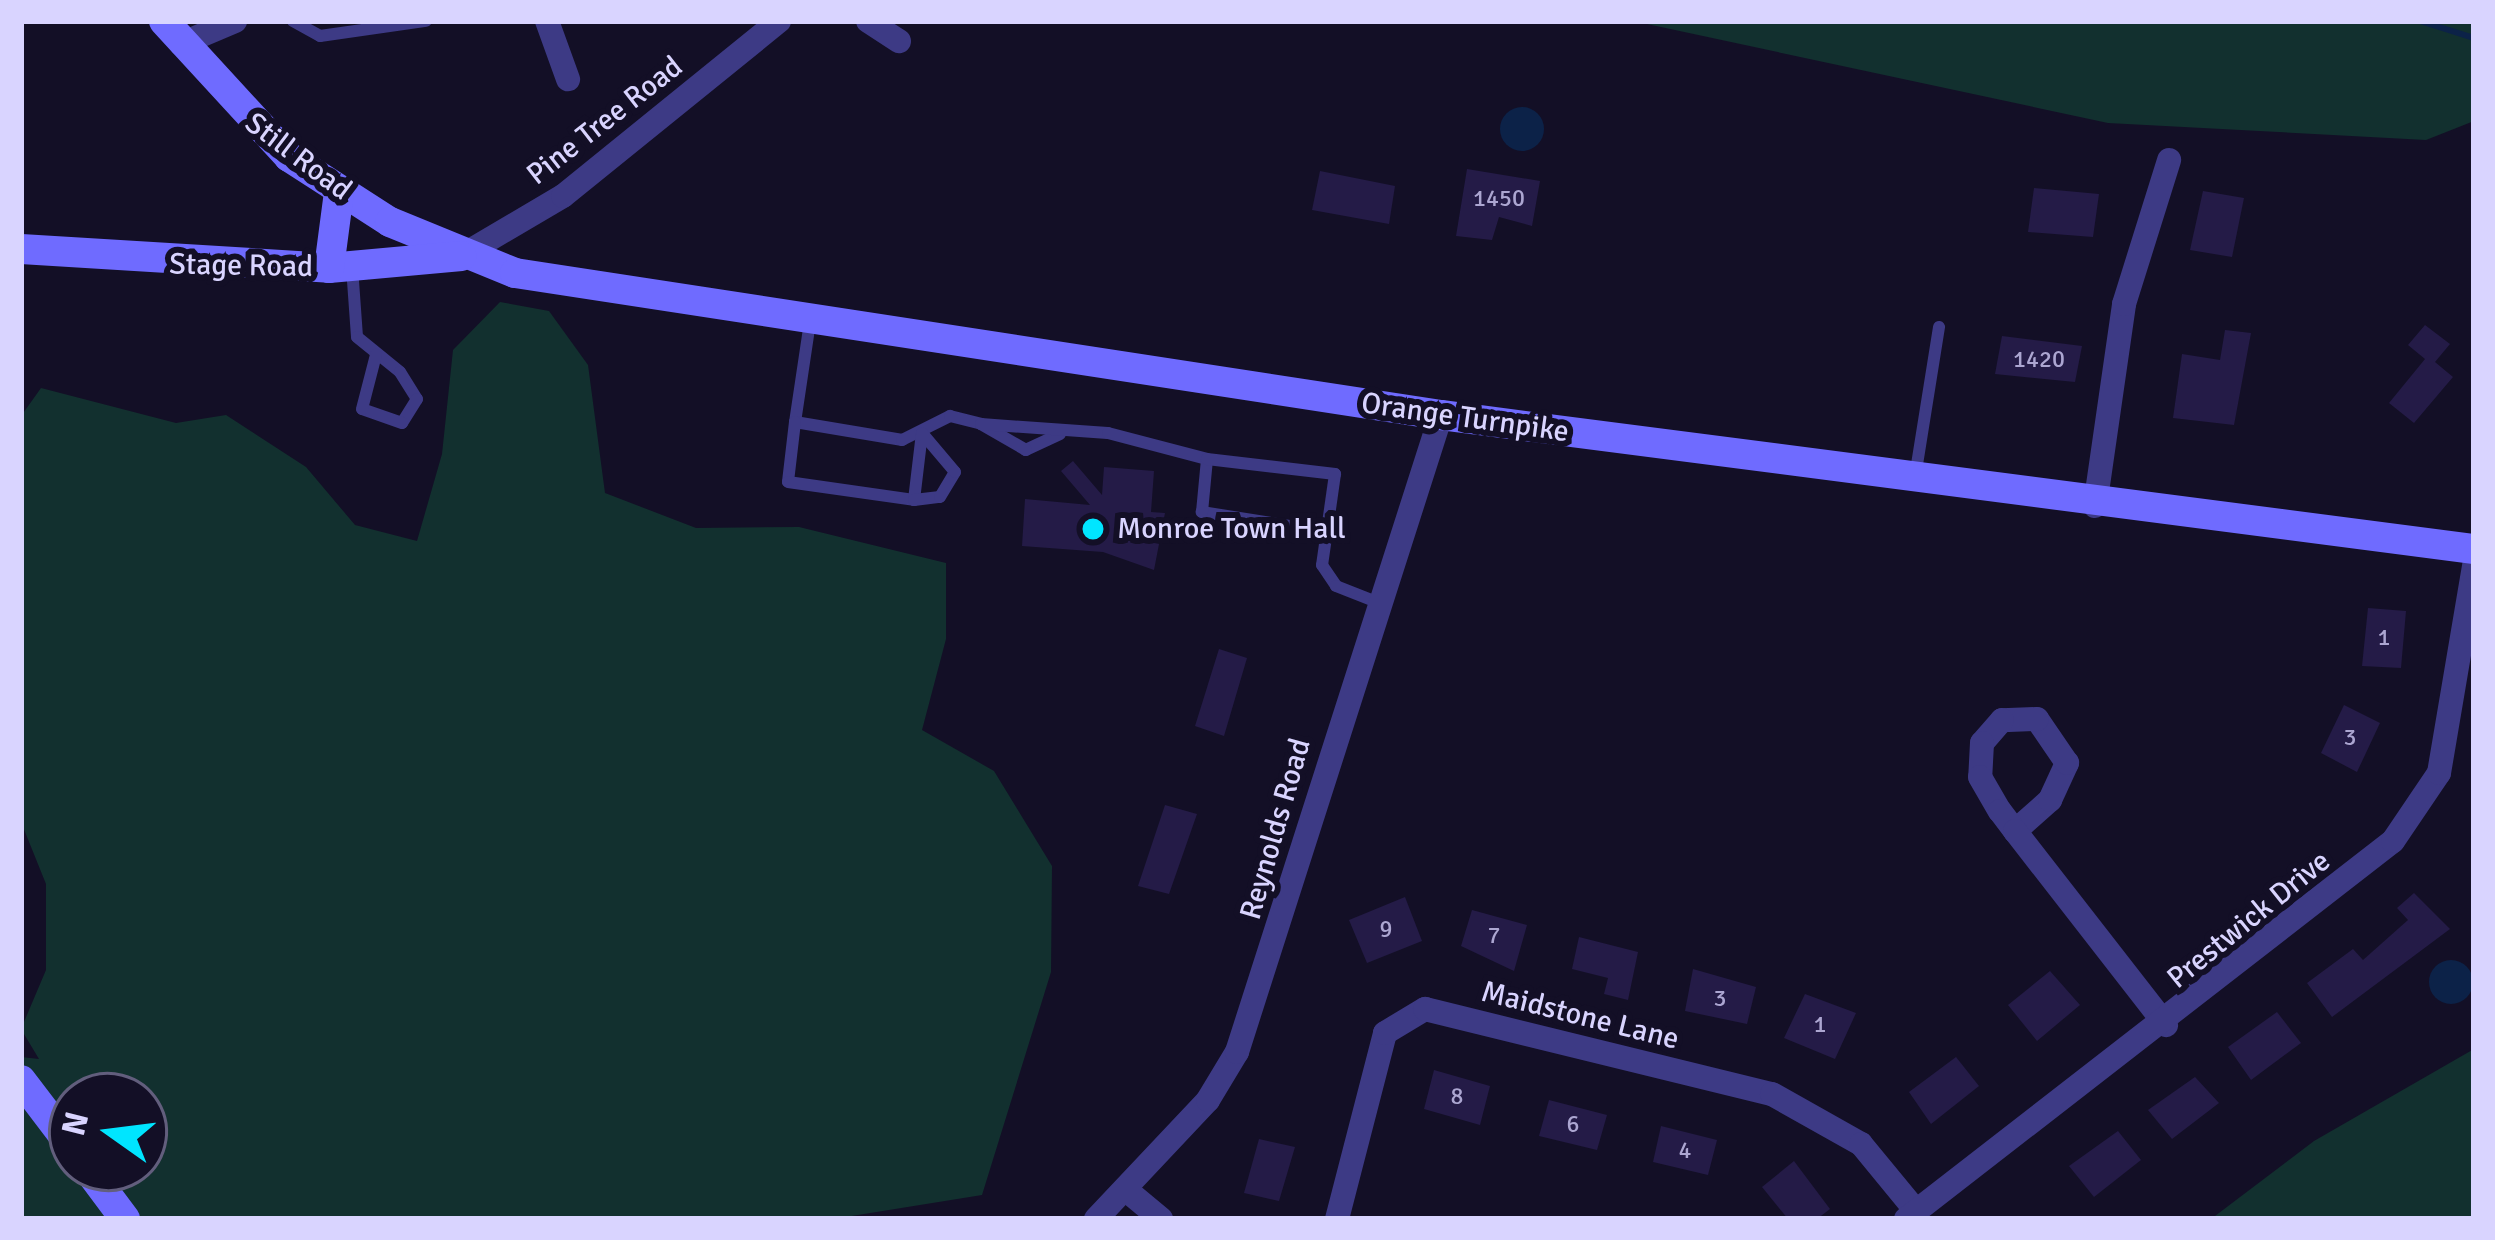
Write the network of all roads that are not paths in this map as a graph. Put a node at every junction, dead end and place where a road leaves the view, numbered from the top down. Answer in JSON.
{"nodes":[{"id":1,"x":293,"y":21,"type":"edge"},
{"id":2,"x":426,"y":21,"type":"edge"},
{"id":3,"x":548,"y":21,"type":"edge"},
{"id":4,"x":779,"y":21,"type":"edge"},
{"id":5,"x":868,"y":21,"type":"edge"},
{"id":6,"x":231,"y":22,"type":"edge"},
{"id":7,"x":172,"y":33,"type":"edge"},
{"id":8,"x":899,"y":40,"type":"dead end"},
{"id":9,"x":568,"y":79,"type":"dead end"},
{"id":10,"x":2169,"y":160,"type":"dead end"},
{"id":11,"x":339,"y":192,"type":"junction"},
{"id":12,"x":21,"y":250,"type":"edge"},
{"id":13,"x":461,"y":256,"type":"junction"},
{"id":14,"x":340,"y":267,"type":"junction"},
{"id":15,"x":810,"y":322,"type":"junction"},
{"id":16,"x":1939,"y":327,"type":"dead end"},
{"id":17,"x":376,"y":355,"type":"junction"},
{"id":18,"x":1441,"y":415,"type":"junction"},
{"id":19,"x":795,"y":422,"type":"junction"},
{"id":20,"x":981,"y":424,"type":"junction"},
{"id":21,"x":922,"y":433,"type":"junction"},
{"id":22,"x":1060,"y":434,"type":"junction"},
{"id":23,"x":1208,"y":459,"type":"junction"},
{"id":24,"x":1915,"y":478,"type":"junction"},
{"id":25,"x":914,"y":500,"type":"junction"},
{"id":26,"x":2095,"y":506,"type":"junction"},
{"id":27,"x":1327,"y":532,"type":"junction"},
{"id":28,"x":2474,"y":549,"type":"edge"},
{"id":29,"x":2474,"y":566,"type":"edge"},
{"id":30,"x":1374,"y":601,"type":"junction"},
{"id":31,"x":2015,"y":830,"type":"junction"},
{"id":32,"x":2167,"y":1025,"type":"junction"},
{"id":33,"x":21,"y":1080,"type":"edge"},
{"id":34,"x":48,"y":1115,"type":"edge"},
{"id":35,"x":1125,"y":1189,"type":"junction"},
{"id":36,"x":105,"y":1192,"type":"edge"},
{"id":37,"x":1911,"y":1215,"type":"edge"},
{"id":38,"x":125,"y":1219,"type":"edge"},
{"id":39,"x":1096,"y":1219,"type":"edge"},
{"id":40,"x":1161,"y":1219,"type":"edge"},
{"id":41,"x":1336,"y":1219,"type":"edge"}],
"edges":[{"from":1,"to":2,"type":"lane"},
{"from":3,"to":9,"type":"street"},
{"from":4,"to":13,"type":"street","name":"Pine Tree Road"},
{"from":5,"to":8,"type":"street"},
{"from":6,"to":7,"type":"street"},
{"from":7,"to":11,"type":"main road","name":"Still Road"},
{"from":10,"to":26,"type":"street"},
{"from":11,"to":13,"type":"main road","name":"Still Road"},
{"from":11,"to":14,"type":"main road"},
{"from":12,"to":14,"type":"main road","name":"Stage Road"},
{"from":13,"to":14,"type":"main road","name":"Stage Road"},
{"from":13,"to":15,"type":"main road","name":"Orange Turnpike"},
{"from":14,"to":17,"type":"lane"},
{"from":15,"to":18,"type":"main road","name":"Orange Turnpike"},
{"from":15,"to":19,"type":"lane"},
{"from":16,"to":24,"type":"lane"},
{"from":17,"to":17,"type":"lane"},
{"from":18,"to":24,"type":"main road","name":"Orange Turnpike"},
{"from":18,"to":30,"type":"street","name":"Reynolds Road"},
{"from":19,"to":21,"type":"lane"},
{"from":19,"to":25,"type":"lane"},
{"from":20,"to":21,"type":"lane"},
{"from":20,"to":22,"type":"lane"},
{"from":20,"to":22,"type":"lane"},
{"from":21,"to":25,"type":"lane"},
{"from":21,"to":25,"type":"lane"},
{"from":22,"to":23,"type":"lane"},
{"from":23,"to":27,"type":"lane"},
{"from":23,"to":27,"type":"lane"},
{"from":24,"to":26,"type":"main road","name":"Orange Turnpike"},
{"from":26,"to":28,"type":"main road","name":"Orange Turnpike"},
{"from":27,"to":30,"type":"lane"},
{"from":29,"to":32,"type":"street","name":"Prestwick Drive"},
{"from":30,"to":35,"type":"street","name":"Reynolds Road"},
{"from":31,"to":31,"type":"street"},
{"from":31,"to":32,"type":"street"},
{"from":32,"to":37,"type":"street","name":"Prestwick Drive"},
{"from":33,"to":34,"type":"main road"},
{"from":35,"to":39,"type":"street","name":"Reynolds Road"},
{"from":35,"to":40,"type":"street"},
{"from":36,"to":38,"type":"main road"},
{"from":37,"to":41,"type":"street","name":"Maidstone Lane"}]}
